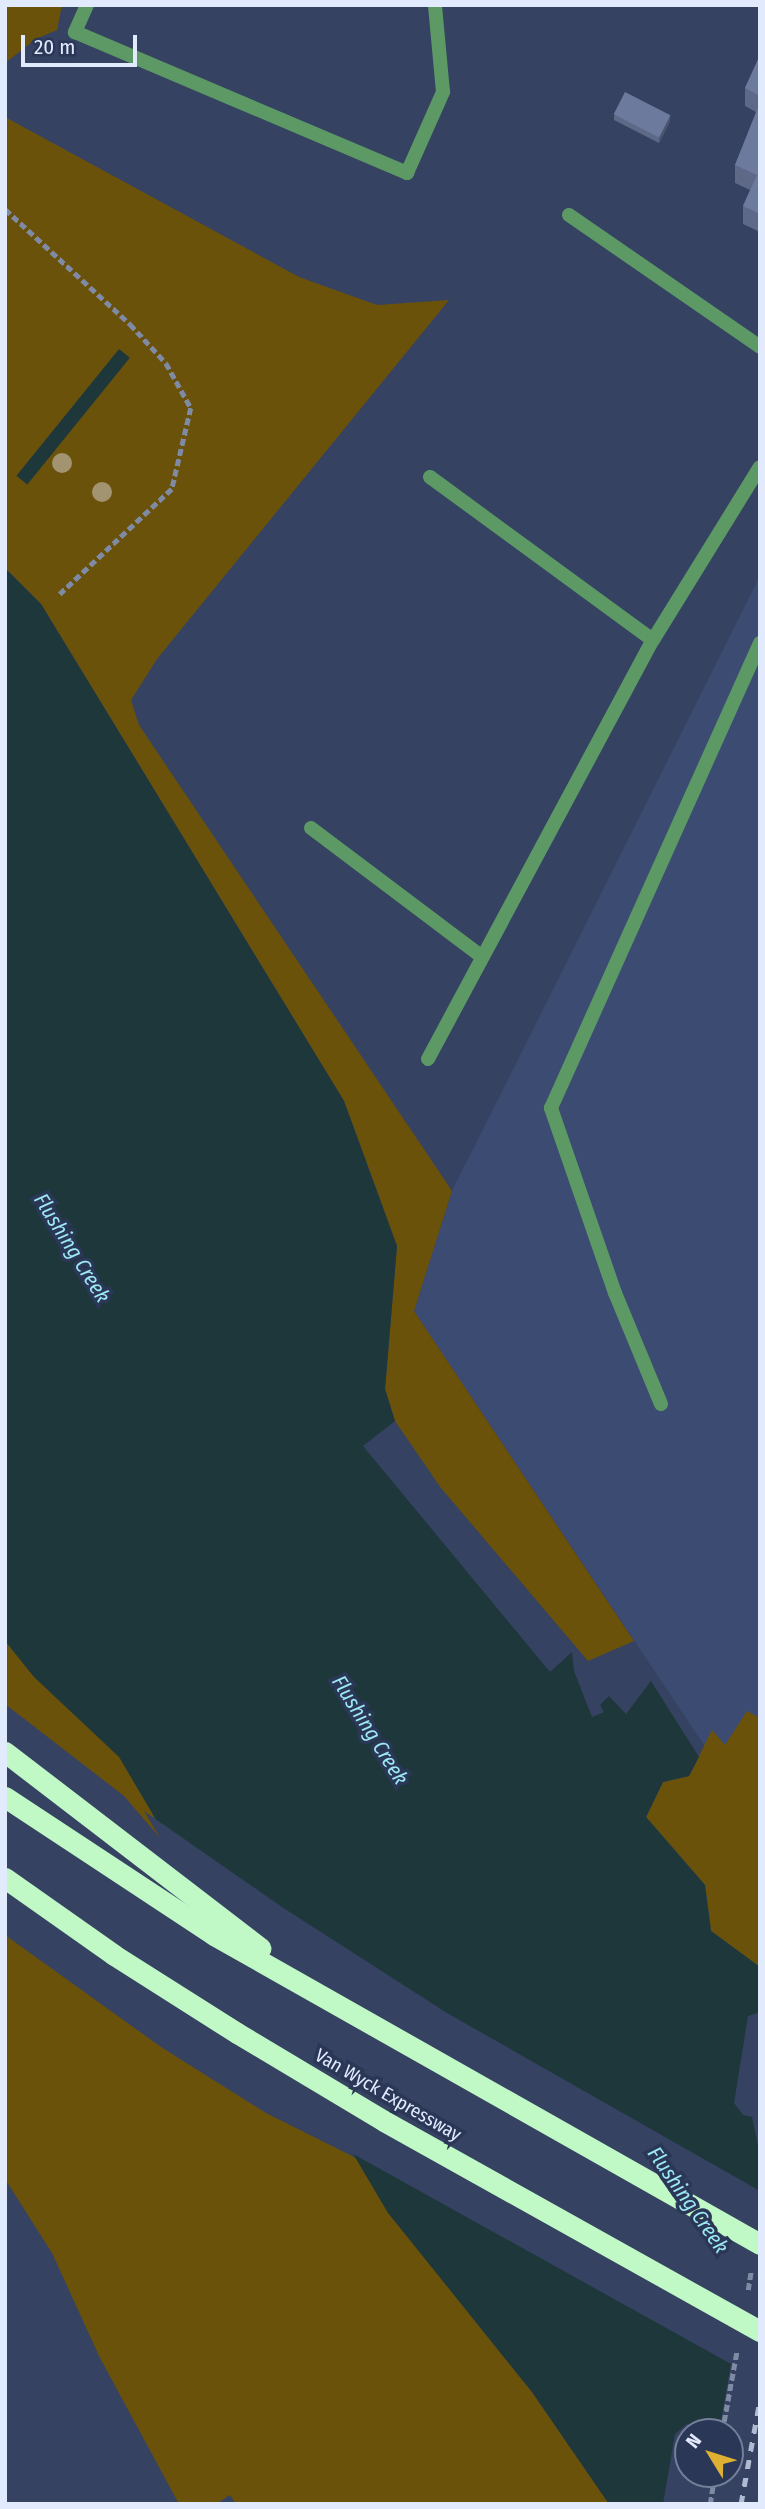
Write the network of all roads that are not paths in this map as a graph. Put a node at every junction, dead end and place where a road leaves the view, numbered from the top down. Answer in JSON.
{"nodes":[{"id":1,"x":87,"y":5,"type":"edge"},
{"id":2,"x":435,"y":5,"type":"edge"},
{"id":3,"x":569,"y":215,"type":"dead end"},
{"id":4,"x":760,"y":347,"type":"edge"},
{"id":5,"x":760,"y":467,"type":"edge"},
{"id":6,"x":430,"y":477,"type":"dead end"},
{"id":7,"x":653,"y":640,"type":"junction"},
{"id":8,"x":760,"y":643,"type":"edge"},
{"id":9,"x":311,"y":828,"type":"dead end"},
{"id":10,"x":481,"y":956,"type":"junction"},
{"id":11,"x":428,"y":1059,"type":"dead end"},
{"id":12,"x":662,"y":1404,"type":"dead end"},
{"id":13,"x":5,"y":1752,"type":"edge"},
{"id":14,"x":5,"y":1797,"type":"edge"},
{"id":15,"x":5,"y":1878,"type":"edge"},
{"id":16,"x":337,"y":2006,"type":"junction"},
{"id":17,"x":760,"y":2244,"type":"edge"},
{"id":18,"x":760,"y":2331,"type":"edge"}],
"edges":[{"from":1,"to":2,"type":"lane"},
{"from":3,"to":4,"type":"lane"},
{"from":5,"to":7,"type":"lane"},
{"from":6,"to":7,"type":"lane"},
{"from":7,"to":10,"type":"lane"},
{"from":8,"to":12,"type":"lane"},
{"from":9,"to":10,"type":"lane"},
{"from":10,"to":11,"type":"lane"},
{"from":13,"to":16,"type":"highway"},
{"from":14,"to":16,"type":"highway"},
{"from":15,"to":18,"type":"highway","name":"Van Wyck Expressway"},
{"from":16,"to":17,"type":"highway"}]}
